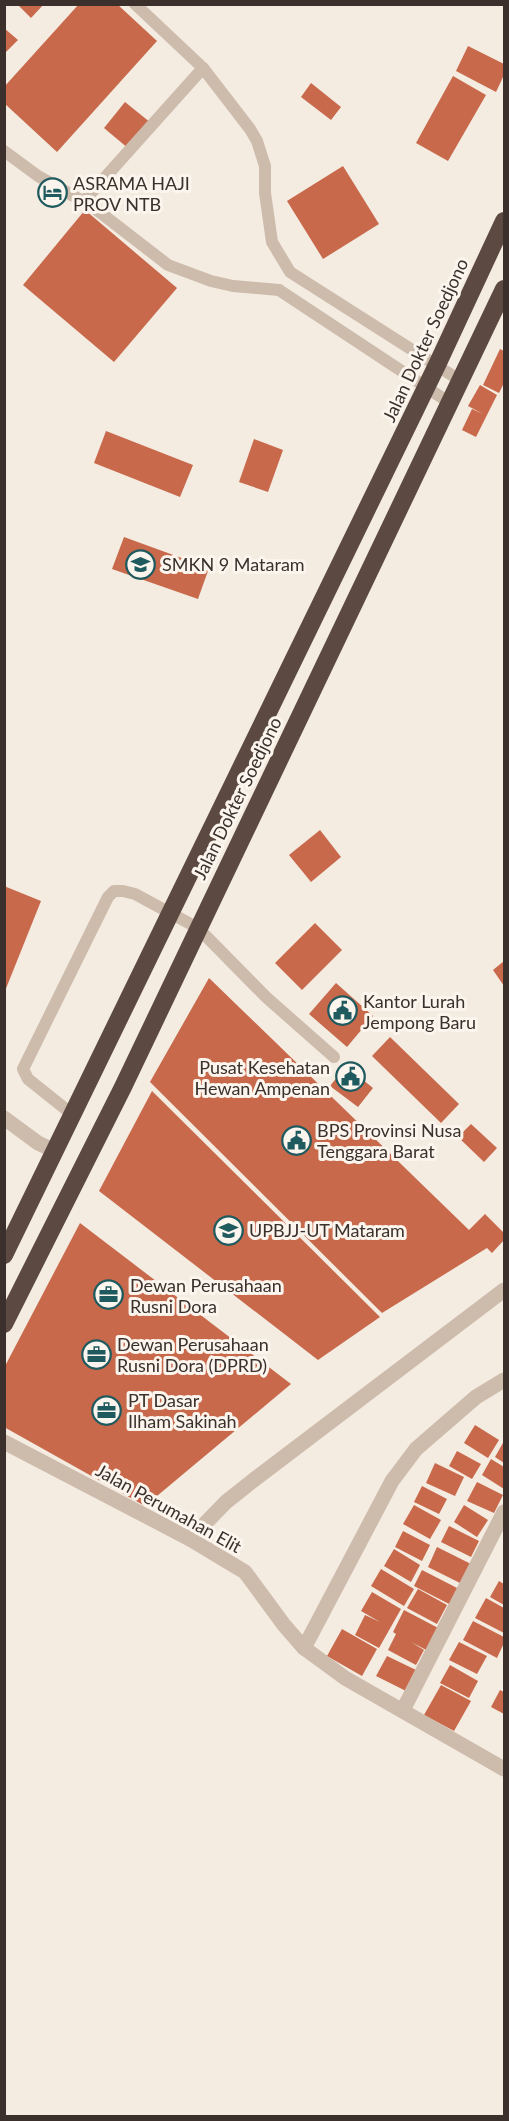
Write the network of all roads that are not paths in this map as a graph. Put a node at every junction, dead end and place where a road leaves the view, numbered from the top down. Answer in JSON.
{"nodes":[{"id":1,"x":135,"y":4,"type":"edge"},
{"id":2,"x":203,"y":68,"type":"junction"},
{"id":3,"x":4,"y":151,"type":"edge"},
{"id":4,"x":83,"y":202,"type":"junction"},
{"id":5,"x":504,"y":221,"type":"edge"},
{"id":6,"x":290,"y":272,"type":"junction"},
{"id":7,"x":504,"y":289,"type":"edge"},
{"id":8,"x":279,"y":290,"type":"junction"},
{"id":9,"x":437,"y":365,"type":"junction"},
{"id":10,"x":461,"y":381,"type":"junction"},
{"id":11,"x":426,"y":387,"type":"junction"},
{"id":12,"x":450,"y":403,"type":"junction"},
{"id":13,"x":172,"y":913,"type":"junction"},
{"id":14,"x":198,"y":928,"type":"junction"},
{"id":15,"x":334,"y":1057,"type":"dead end"},
{"id":16,"x":73,"y":1115,"type":"junction"},
{"id":17,"x":4,"y":1118,"type":"edge"},
{"id":18,"x":55,"y":1151,"type":"junction"},
{"id":19,"x":4,"y":1255,"type":"edge"},
{"id":20,"x":504,"y":1290,"type":"edge"},
{"id":21,"x":4,"y":1324,"type":"edge"},
{"id":22,"x":504,"y":1380,"type":"edge"},
{"id":23,"x":4,"y":1442,"type":"edge"},
{"id":24,"x":504,"y":1512,"type":"edge"},
{"id":25,"x":190,"y":1539,"type":"junction"},
{"id":26,"x":304,"y":1648,"type":"junction"},
{"id":27,"x":404,"y":1710,"type":"junction"},
{"id":28,"x":502,"y":1762,"type":"edge"}],
"edges":[{"from":1,"to":2,"type":"lane"},
{"from":2,"to":4,"type":"lane"},
{"from":2,"to":6,"type":"lane"},
{"from":3,"to":4,"type":"lane"},
{"from":4,"to":8,"type":"lane"},
{"from":5,"to":9,"type":"highway","name":"Jalan Dokter Soedjono"},
{"from":6,"to":8,"type":"lane"},
{"from":6,"to":9,"type":"lane"},
{"from":7,"to":10,"type":"highway","name":"Jalan Dokter Soedjono"},
{"from":8,"to":11,"type":"lane"},
{"from":9,"to":10,"type":"lane"},
{"from":9,"to":11,"type":"highway","name":"Jalan Dokter Soedjono"},
{"from":10,"to":12,"type":"highway","name":"Jalan Dokter Soedjono"},
{"from":11,"to":12,"type":"lane"},
{"from":11,"to":13,"type":"highway","name":"Jalan Dokter Soedjono"},
{"from":12,"to":14,"type":"highway","name":"Jalan Dokter Soedjono"},
{"from":13,"to":14,"type":"lane"},
{"from":13,"to":16,"type":"highway","name":"Jalan Dokter Soedjono"},
{"from":13,"to":16,"type":"lane"},
{"from":14,"to":15,"type":"lane"},
{"from":14,"to":21,"type":"highway","name":"Jalan Dokter Soedjono"},
{"from":16,"to":18,"type":"highway","name":"Jalan Dokter Soedjono"},
{"from":17,"to":18,"type":"street"},
{"from":18,"to":19,"type":"highway","name":"Jalan Dokter Soedjono"},
{"from":20,"to":25,"type":"street"},
{"from":22,"to":26,"type":"street"},
{"from":23,"to":25,"type":"street","name":"Jalan Perumahan Elit"},
{"from":24,"to":27,"type":"street"},
{"from":25,"to":26,"type":"street","name":"Jalan Perumahan Elit"},
{"from":26,"to":27,"type":"street","name":"Jalan Perumahan Elit"},
{"from":27,"to":28,"type":"street","name":"Jalan Perumahan Elit"}]}
